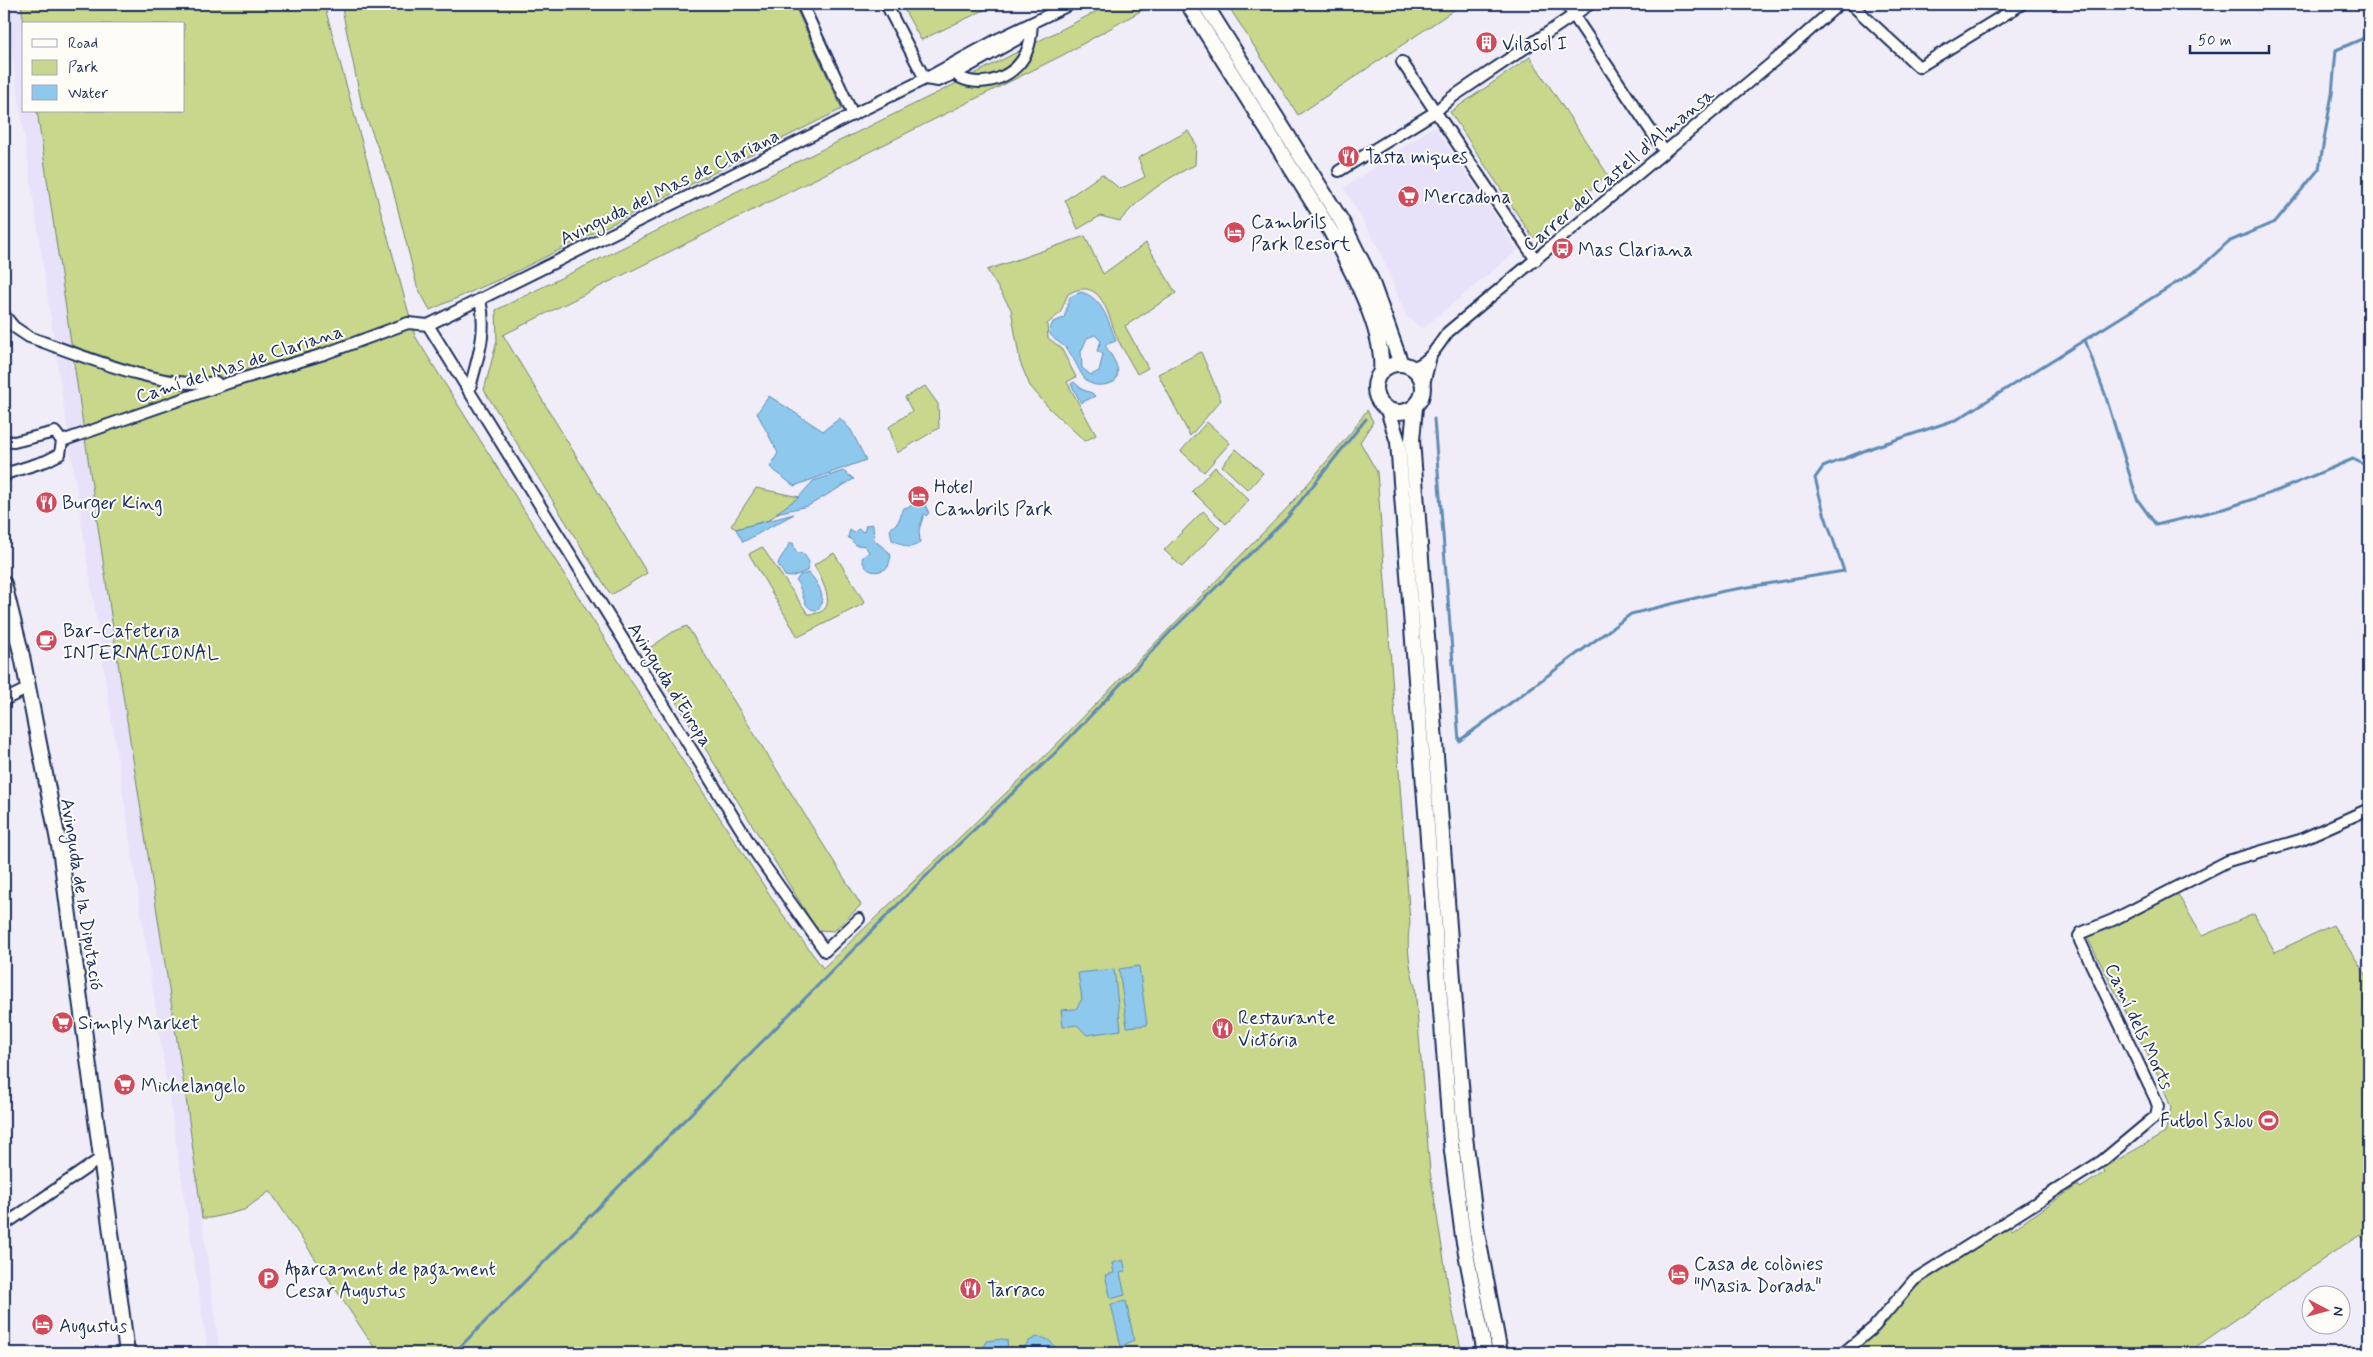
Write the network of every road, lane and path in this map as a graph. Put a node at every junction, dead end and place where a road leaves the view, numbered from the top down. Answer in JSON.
{"nodes":[{"id":1,"x":802,"y":4,"type":"edge"},
{"id":2,"x":886,"y":4,"type":"edge"},
{"id":3,"x":1071,"y":4,"type":"edge"},
{"id":4,"x":1188,"y":4,"type":"edge"},
{"id":5,"x":1205,"y":4,"type":"edge"},
{"id":6,"x":1566,"y":4,"type":"edge"},
{"id":7,"x":1590,"y":4,"type":"edge"},
{"id":8,"x":1837,"y":4,"type":"edge"},
{"id":9,"x":1851,"y":4,"type":"edge"},
{"id":10,"x":2022,"y":4,"type":"edge"},
{"id":11,"x":1573,"y":15,"type":"junction"},
{"id":12,"x":1032,"y":24,"type":"junction"},
{"id":13,"x":1000,"y":38,"type":"junction"},
{"id":14,"x":1402,"y":62,"type":"dead end"},
{"id":15,"x":959,"y":72,"type":"junction"},
{"id":16,"x":925,"y":79,"type":"junction"},
{"id":17,"x":1435,"y":112,"type":"junction"},
{"id":18,"x":853,"y":115,"type":"junction"},
{"id":19,"x":1665,"y":152,"type":"junction"},
{"id":20,"x":1339,"y":171,"type":"dead end"},
{"id":21,"x":1536,"y":260,"type":"junction"},
{"id":22,"x":480,"y":299,"type":"junction"},
{"id":23,"x":4,"y":316,"type":"edge"},
{"id":24,"x":428,"y":325,"type":"junction"},
{"id":25,"x":1432,"y":353,"type":"junction"},
{"id":26,"x":451,"y":362,"type":"junction"},
{"id":27,"x":477,"y":365,"type":"junction"},
{"id":28,"x":1406,"y":366,"type":"junction"},
{"id":29,"x":1381,"y":372,"type":"junction"},
{"id":30,"x":231,"y":382,"type":"junction"},
{"id":31,"x":1423,"y":388,"type":"junction"},
{"id":32,"x":470,"y":392,"type":"junction"},
{"id":33,"x":1415,"y":407,"type":"junction"},
{"id":34,"x":1388,"y":410,"type":"junction"},
{"id":35,"x":4,"y":441,"type":"edge"},
{"id":36,"x":62,"y":441,"type":"junction"},
{"id":37,"x":4,"y":477,"type":"edge"},
{"id":38,"x":4,"y":585,"type":"edge"},
{"id":39,"x":28,"y":688,"type":"junction"},
{"id":40,"x":4,"y":700,"type":"edge"},
{"id":41,"x":2369,"y":809,"type":"edge"},
{"id":42,"x":859,"y":919,"type":"dead end"},
{"id":43,"x":101,"y":1158,"type":"junction"},
{"id":44,"x":4,"y":1225,"type":"edge"},
{"id":45,"x":127,"y":1353,"type":"edge"},
{"id":46,"x":1485,"y":1353,"type":"edge"},
{"id":47,"x":1500,"y":1353,"type":"edge"},
{"id":48,"x":1843,"y":1353,"type":"edge"}],
"edges":[{"from":1,"to":18,"type":"street"},
{"from":2,"to":16,"type":"street"},
{"from":3,"to":12,"type":"street","name":"Avinguda del Mas de Clariana"},
{"from":4,"to":29,"type":"street"},
{"from":5,"to":28,"type":"street"},
{"from":6,"to":11,"type":"street"},
{"from":7,"to":11,"type":"street"},
{"from":8,"to":19,"type":"street","name":"Carrer del Castell d'Almansa"},
{"from":9,"to":10,"type":"street"},
{"from":11,"to":17,"type":"street"},
{"from":11,"to":19,"type":"street"},
{"from":12,"to":13,"type":"street","name":"Avinguda del Mas de Clariana"},
{"from":12,"to":15,"type":"street","name":"Avinguda del Mas de Clariana"},
{"from":12,"to":15,"type":"street"},
{"from":13,"to":15,"type":"street","name":"Avinguda del Mas de Clariana"},
{"from":13,"to":16,"type":"street","name":"Avinguda del Mas de Clariana"},
{"from":14,"to":17,"type":"street"},
{"from":15,"to":16,"type":"street","name":"Avinguda del Mas de Clariana"},
{"from":16,"to":18,"type":"street","name":"Avinguda del Mas de Clariana"},
{"from":17,"to":20,"type":"street"},
{"from":17,"to":21,"type":"street"},
{"from":18,"to":22,"type":"street","name":"Avinguda del Mas de Clariana"},
{"from":19,"to":21,"type":"street","name":"Carrer del Castell d'Almansa"},
{"from":21,"to":25,"type":"street","name":"Carrer del Castell d'Almansa"},
{"from":22,"to":24,"type":"street","name":"Avinguda del Mas de Clariana"},
{"from":22,"to":27,"type":"street"},
{"from":23,"to":30,"type":"street"},
{"from":24,"to":26,"type":"street","name":"Avinguda d'Europa"},
{"from":24,"to":30,"type":"street","name":"Camí del Mas de Clariana"},
{"from":25,"to":28,"type":"street","name":"Carrer del Castell d'Almansa"},
{"from":25,"to":31,"type":"street","name":"Carrer del Castell d'Almansa"},
{"from":26,"to":27,"type":"street"},
{"from":26,"to":32,"type":"street","name":"Avinguda d'Europa"},
{"from":27,"to":32,"type":"street"},
{"from":28,"to":29,"type":"street"},
{"from":28,"to":31,"type":"street"},
{"from":29,"to":34,"type":"street"},
{"from":30,"to":36,"type":"street","name":"Camí del Mas de Clariana"},
{"from":31,"to":33,"type":"street"},
{"from":32,"to":42,"type":"street","name":"Avinguda d'Europa"},
{"from":33,"to":34,"type":"street"},
{"from":33,"to":47,"type":"street"},
{"from":34,"to":46,"type":"street"},
{"from":35,"to":36,"type":"street"},
{"from":36,"to":37,"type":"street"},
{"from":38,"to":39,"type":"street","name":"Avinguda de la Diputació"},
{"from":39,"to":40,"type":"street"},
{"from":39,"to":43,"type":"street","name":"Avinguda de la Diputació"},
{"from":41,"to":48,"type":"street","name":"Camí dels Morts"},
{"from":43,"to":44,"type":"street"},
{"from":43,"to":45,"type":"street","name":"Avinguda de la Diputació"}]}
